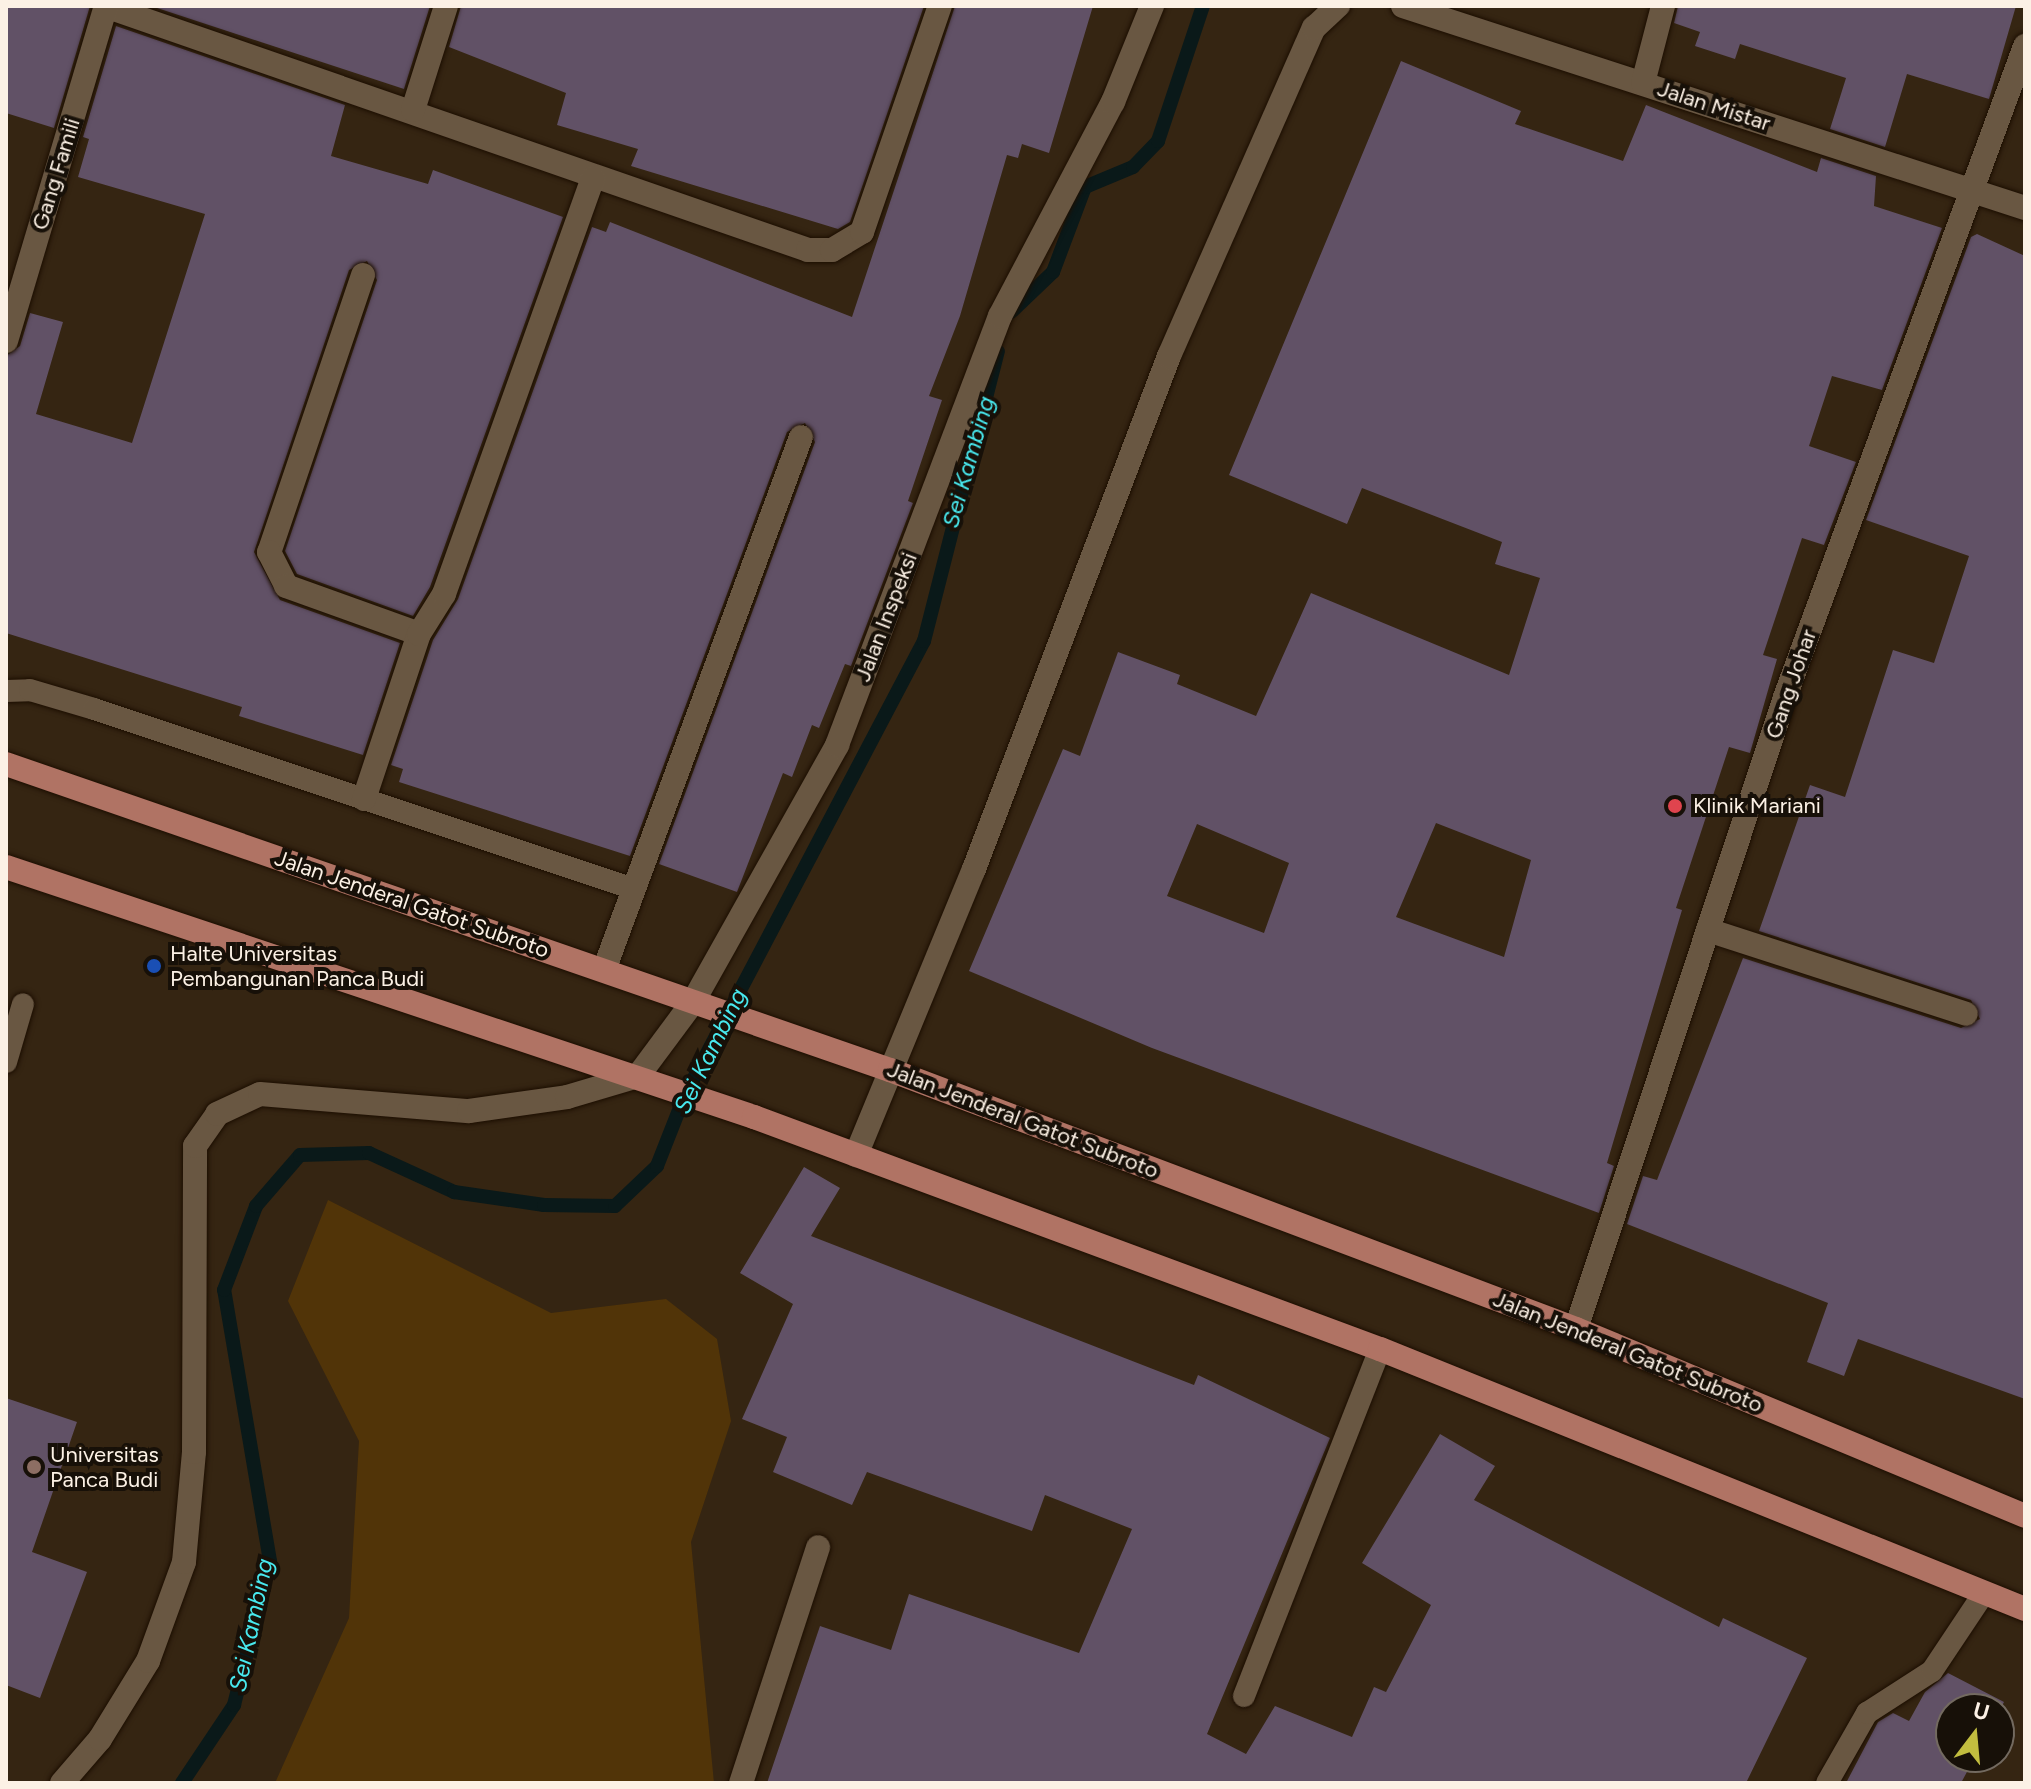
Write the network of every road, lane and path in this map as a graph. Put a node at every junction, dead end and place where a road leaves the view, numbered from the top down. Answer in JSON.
{"nodes":[{"id":1,"x":106,"y":6,"type":"edge"},
{"id":2,"x":446,"y":6,"type":"edge"},
{"id":3,"x":940,"y":6,"type":"edge"},
{"id":4,"x":1152,"y":6,"type":"edge"},
{"id":5,"x":1338,"y":6,"type":"edge"},
{"id":6,"x":1403,"y":6,"type":"edge"},
{"id":7,"x":1663,"y":6,"type":"edge"},
{"id":8,"x":1491,"y":18,"type":"edge"},
{"id":9,"x":2025,"y":46,"type":"edge"},
{"id":10,"x":1643,"y":83,"type":"junction"},
{"id":11,"x":413,"y":110,"type":"junction"},
{"id":12,"x":593,"y":178,"type":"junction"},
{"id":13,"x":1970,"y":190,"type":"junction"},
{"id":14,"x":2025,"y":208,"type":"edge"},
{"id":15,"x":363,"y":275,"type":"dead end"},
{"id":16,"x":6,"y":341,"type":"edge"},
{"id":17,"x":801,"y":437,"type":"dead end"},
{"id":18,"x":419,"y":634,"type":"junction"},
{"id":19,"x":6,"y":691,"type":"edge"},
{"id":20,"x":6,"y":764,"type":"edge"},
{"id":21,"x":364,"y":799,"type":"junction"},
{"id":22,"x":6,"y":867,"type":"edge"},
{"id":23,"x":634,"y":889,"type":"junction"},
{"id":24,"x":1708,"y":930,"type":"junction"},
{"id":25,"x":604,"y":970,"type":"junction"},
{"id":26,"x":696,"y":1003,"type":"junction"},
{"id":27,"x":23,"y":1004,"type":"dead end"},
{"id":28,"x":1966,"y":1014,"type":"dead end"},
{"id":29,"x":6,"y":1062,"type":"edge"},
{"id":30,"x":890,"y":1070,"type":"junction"},
{"id":31,"x":643,"y":1078,"type":"junction"},
{"id":32,"x":856,"y":1155,"type":"junction"},
{"id":33,"x":1576,"y":1329,"type":"junction"},
{"id":34,"x":1380,"y":1349,"type":"junction"},
{"id":35,"x":2025,"y":1516,"type":"edge"},
{"id":36,"x":818,"y":1547,"type":"dead end"},
{"id":37,"x":1984,"y":1593,"type":"junction"},
{"id":38,"x":2025,"y":1609,"type":"edge"},
{"id":39,"x":1244,"y":1696,"type":"dead end"},
{"id":40,"x":62,"y":1783,"type":"edge"},
{"id":41,"x":741,"y":1783,"type":"edge"},
{"id":42,"x":1827,"y":1783,"type":"edge"}],
"edges":[{"from":1,"to":11,"type":"street"},
{"from":1,"to":16,"type":"street","name":"Gang Famili"},
{"from":2,"to":11,"type":"street"},
{"from":3,"to":12,"type":"street"},
{"from":4,"to":26,"type":"street","name":"Jalan Inspeksi"},
{"from":5,"to":30,"type":"street"},
{"from":6,"to":8,"type":"street","name":"Jalan Mistar"},
{"from":7,"to":10,"type":"street"},
{"from":8,"to":10,"type":"street","name":"Jalan Mistar"},
{"from":9,"to":13,"type":"street","name":"Gang Johar"},
{"from":10,"to":13,"type":"street","name":"Jalan Mistar"},
{"from":11,"to":12,"type":"street"},
{"from":12,"to":18,"type":"street"},
{"from":13,"to":14,"type":"street","name":"Jalan Mistar"},
{"from":13,"to":24,"type":"street","name":"Gang Johar"},
{"from":15,"to":18,"type":"street"},
{"from":17,"to":23,"type":"street"},
{"from":18,"to":21,"type":"street"},
{"from":19,"to":21,"type":"lane"},
{"from":20,"to":25,"type":"main road","name":"Jalan Jenderal Gatot Subroto"},
{"from":21,"to":23,"type":"lane"},
{"from":22,"to":31,"type":"main road"},
{"from":23,"to":25,"type":"street"},
{"from":24,"to":28,"type":"street"},
{"from":24,"to":33,"type":"street","name":"Gang Johar"},
{"from":25,"to":26,"type":"main road","name":"Jalan Jenderal Gatot Subroto"},
{"from":26,"to":30,"type":"main road","name":"Jalan Jenderal Gatot Subroto"},
{"from":26,"to":31,"type":"street","name":"Jalan Inspeksi"},
{"from":27,"to":29,"type":"lane"},
{"from":30,"to":32,"type":"street"},
{"from":30,"to":33,"type":"main road","name":"Jalan Jenderal Gatot Subroto"},
{"from":31,"to":32,"type":"main road"},
{"from":31,"to":40,"type":"street"},
{"from":32,"to":34,"type":"main road"},
{"from":33,"to":35,"type":"main road","name":"Jalan Jenderal Gatot Subroto"},
{"from":34,"to":37,"type":"main road"},
{"from":34,"to":39,"type":"lane"},
{"from":36,"to":41,"type":"street"},
{"from":37,"to":38,"type":"main road"},
{"from":37,"to":42,"type":"lane"}]}
